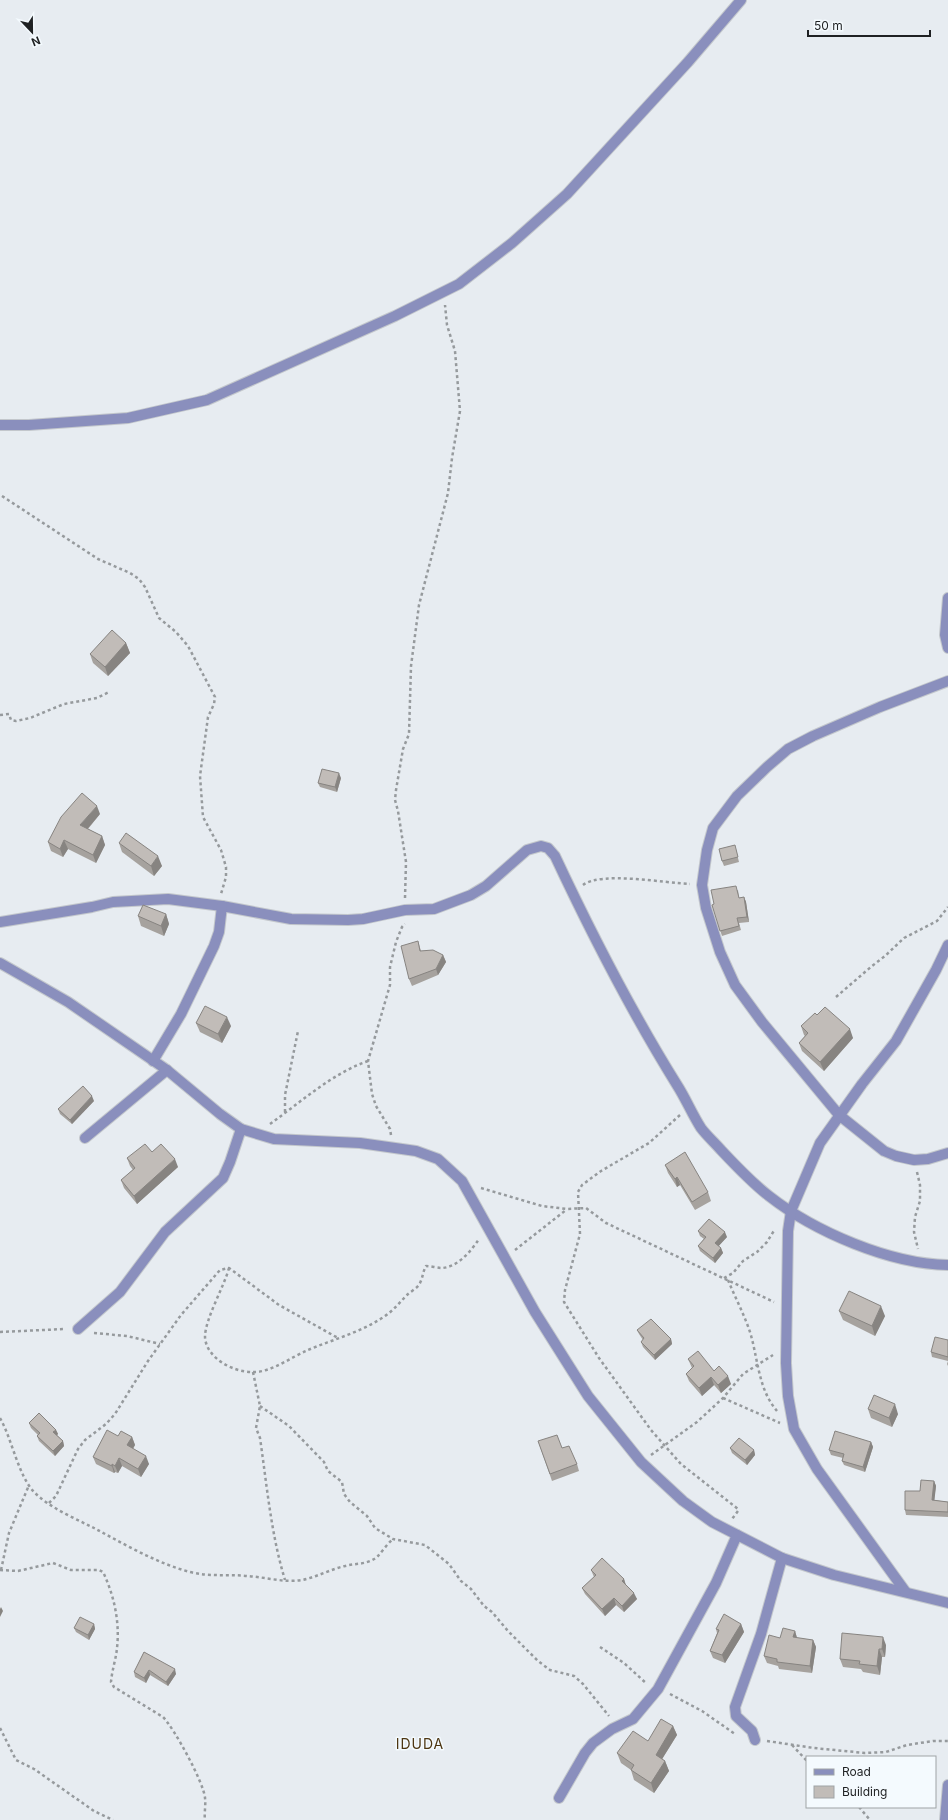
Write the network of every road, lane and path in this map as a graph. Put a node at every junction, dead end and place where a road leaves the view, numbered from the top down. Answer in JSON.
{"nodes":[{"id":1,"x":741,"y":0,"type":"edge"},
{"id":2,"x":443,"y":293,"type":"junction"},
{"id":3,"x":0,"y":425,"type":"edge"},
{"id":4,"x":2,"y":496,"type":"dead end"},
{"id":5,"x":948,"y":598,"type":"edge"},
{"id":6,"x":948,"y":648,"type":"edge"},
{"id":7,"x":948,"y":681,"type":"edge"},
{"id":8,"x":109,"y":692,"type":"dead end"},
{"id":9,"x":0,"y":715,"type":"edge"},
{"id":10,"x":702,"y":885,"type":"junction"},
{"id":11,"x":574,"y":898,"type":"junction"},
{"id":12,"x":220,"y":906,"type":"junction"},
{"id":13,"x":948,"y":907,"type":"edge"},
{"id":14,"x":405,"y":910,"type":"junction"},
{"id":15,"x":0,"y":922,"type":"edge"},
{"id":16,"x":406,"y":923,"type":"dead end"},
{"id":17,"x":948,"y":945,"type":"edge"},
{"id":18,"x":0,"y":963,"type":"edge"},
{"id":19,"x":836,"y":997,"type":"dead end"},
{"id":20,"x":298,"y":1031,"type":"dead end"},
{"id":21,"x":153,"y":1061,"type":"junction"},
{"id":22,"x":368,"y":1061,"type":"junction"},
{"id":23,"x":167,"y":1070,"type":"junction"},
{"id":24,"x":689,"y":1107,"type":"junction"},
{"id":25,"x":285,"y":1113,"type":"junction"},
{"id":26,"x":839,"y":1115,"type":"junction"},
{"id":27,"x":241,"y":1129,"type":"junction"},
{"id":28,"x":257,"y":1135,"type":"junction"},
{"id":29,"x":85,"y":1138,"type":"dead end"},
{"id":30,"x":393,"y":1148,"type":"junction"},
{"id":31,"x":948,"y":1152,"type":"edge"},
{"id":32,"x":914,"y":1160,"type":"junction"},
{"id":33,"x":462,"y":1181,"type":"junction"},
{"id":34,"x":578,"y":1208,"type":"junction"},
{"id":35,"x":567,"y":1209,"type":"junction"},
{"id":36,"x":790,"y":1215,"type":"junction"},
{"id":37,"x":488,"y":1227,"type":"junction"},
{"id":38,"x":505,"y":1258,"type":"junction"},
{"id":39,"x":923,"y":1263,"type":"junction"},
{"id":40,"x":948,"y":1265,"type":"edge"},
{"id":41,"x":229,"y":1268,"type":"junction"},
{"id":42,"x":724,"y":1278,"type":"junction"},
{"id":43,"x":728,"y":1280,"type":"junction"},
{"id":44,"x":786,"y":1309,"type":"junction"},
{"id":45,"x":78,"y":1330,"type":"dead end"},
{"id":46,"x":338,"y":1338,"type":"junction"},
{"id":47,"x":758,"y":1364,"type":"junction"},
{"id":48,"x":253,"y":1372,"type":"junction"},
{"id":49,"x":723,"y":1398,"type":"junction"},
{"id":50,"x":260,"y":1406,"type":"junction"},
{"id":51,"x":0,"y":1418,"type":"edge"},
{"id":52,"x":793,"y":1425,"type":"junction"},
{"id":53,"x":665,"y":1445,"type":"junction"},
{"id":54,"x":641,"y":1462,"type":"junction"},
{"id":55,"x":29,"y":1485,"type":"junction"},
{"id":56,"x":49,"y":1504,"type":"junction"},
{"id":57,"x":725,"y":1529,"type":"junction"},
{"id":58,"x":737,"y":1535,"type":"junction"},
{"id":59,"x":393,"y":1539,"type":"junction"},
{"id":60,"x":782,"y":1558,"type":"junction"},
{"id":61,"x":1,"y":1570,"type":"edge"},
{"id":62,"x":285,"y":1580,"type":"junction"},
{"id":63,"x":905,"y":1591,"type":"junction"},
{"id":64,"x":948,"y":1603,"type":"edge"},
{"id":65,"x":600,"y":1647,"type":"dead end"},
{"id":66,"x":658,"y":1689,"type":"junction"},
{"id":67,"x":621,"y":1725,"type":"junction"},
{"id":68,"x":0,"y":1728,"type":"edge"},
{"id":69,"x":755,"y":1740,"type":"junction"},
{"id":70,"x":948,"y":1742,"type":"edge"},
{"id":71,"x":792,"y":1745,"type":"junction"},
{"id":72,"x":806,"y":1760,"type":"edge"},
{"id":73,"x":948,"y":1785,"type":"edge"},
{"id":74,"x":559,"y":1798,"type":"dead end"},
{"id":75,"x":860,"y":1808,"type":"edge"},
{"id":76,"x":113,"y":1820,"type":"edge"},
{"id":77,"x":205,"y":1820,"type":"edge"},
{"id":78,"x":870,"y":1820,"type":"edge"},
{"id":79,"x":945,"y":1820,"type":"edge"}],
"edges":[{"from":1,"to":2,"type":"street"},
{"from":2,"to":3,"type":"street"},
{"from":2,"to":14,"type":"path"},
{"from":4,"to":12,"type":"path"},
{"from":5,"to":6,"type":"street"},
{"from":7,"to":10,"type":"street"},
{"from":8,"to":9,"type":"path"},
{"from":10,"to":11,"type":"path"},
{"from":10,"to":26,"type":"street"},
{"from":11,"to":14,"type":"street"},
{"from":11,"to":24,"type":"street"},
{"from":12,"to":14,"type":"street"},
{"from":12,"to":15,"type":"street"},
{"from":12,"to":21,"type":"street"},
{"from":13,"to":19,"type":"path"},
{"from":16,"to":22,"type":"path"},
{"from":17,"to":26,"type":"street"},
{"from":18,"to":21,"type":"street"},
{"from":20,"to":25,"type":"path"},
{"from":21,"to":23,"type":"street"},
{"from":22,"to":25,"type":"path"},
{"from":22,"to":30,"type":"path"},
{"from":23,"to":27,"type":"street"},
{"from":23,"to":29,"type":"street"},
{"from":24,"to":34,"type":"path"},
{"from":24,"to":36,"type":"street"},
{"from":25,"to":28,"type":"path"},
{"from":26,"to":32,"type":"street"},
{"from":26,"to":36,"type":"street"},
{"from":27,"to":28,"type":"street"},
{"from":27,"to":45,"type":"street"},
{"from":28,"to":30,"type":"street"},
{"from":30,"to":33,"type":"street"},
{"from":31,"to":32,"type":"street"},
{"from":32,"to":39,"type":"path"},
{"from":33,"to":35,"type":"path"},
{"from":33,"to":37,"type":"street"},
{"from":34,"to":35,"type":"path"},
{"from":34,"to":42,"type":"path"},
{"from":34,"to":53,"type":"path"},
{"from":35,"to":38,"type":"path"},
{"from":36,"to":39,"type":"street"},
{"from":36,"to":42,"type":"path"},
{"from":36,"to":44,"type":"street"},
{"from":37,"to":38,"type":"street"},
{"from":37,"to":46,"type":"path"},
{"from":38,"to":54,"type":"street"},
{"from":39,"to":40,"type":"street"},
{"from":41,"to":46,"type":"path"},
{"from":41,"to":48,"type":"path"},
{"from":41,"to":56,"type":"path"},
{"from":42,"to":43,"type":"path"},
{"from":43,"to":44,"type":"path"},
{"from":43,"to":47,"type":"path"},
{"from":44,"to":52,"type":"street"},
{"from":46,"to":48,"type":"path"},
{"from":47,"to":49,"type":"path"},
{"from":47,"to":52,"type":"path"},
{"from":48,"to":50,"type":"path"},
{"from":49,"to":52,"type":"path"},
{"from":49,"to":53,"type":"path"},
{"from":50,"to":59,"type":"path"},
{"from":50,"to":62,"type":"path"},
{"from":51,"to":55,"type":"path"},
{"from":52,"to":63,"type":"street"},
{"from":53,"to":54,"type":"path"},
{"from":53,"to":57,"type":"path"},
{"from":54,"to":57,"type":"street"},
{"from":55,"to":56,"type":"path"},
{"from":55,"to":61,"type":"path"},
{"from":56,"to":62,"type":"path"},
{"from":57,"to":58,"type":"street"},
{"from":58,"to":60,"type":"street"},
{"from":58,"to":66,"type":"street"},
{"from":59,"to":62,"type":"path"},
{"from":59,"to":67,"type":"path"},
{"from":60,"to":63,"type":"street"},
{"from":60,"to":69,"type":"street"},
{"from":61,"to":77,"type":"path"},
{"from":63,"to":64,"type":"street"},
{"from":65,"to":66,"type":"path"},
{"from":66,"to":67,"type":"street"},
{"from":66,"to":69,"type":"path"},
{"from":67,"to":74,"type":"street"},
{"from":68,"to":76,"type":"path"},
{"from":69,"to":71,"type":"path"},
{"from":70,"to":71,"type":"path"},
{"from":71,"to":72,"type":"path"},
{"from":73,"to":79,"type":"street"},
{"from":75,"to":78,"type":"path"}]}
